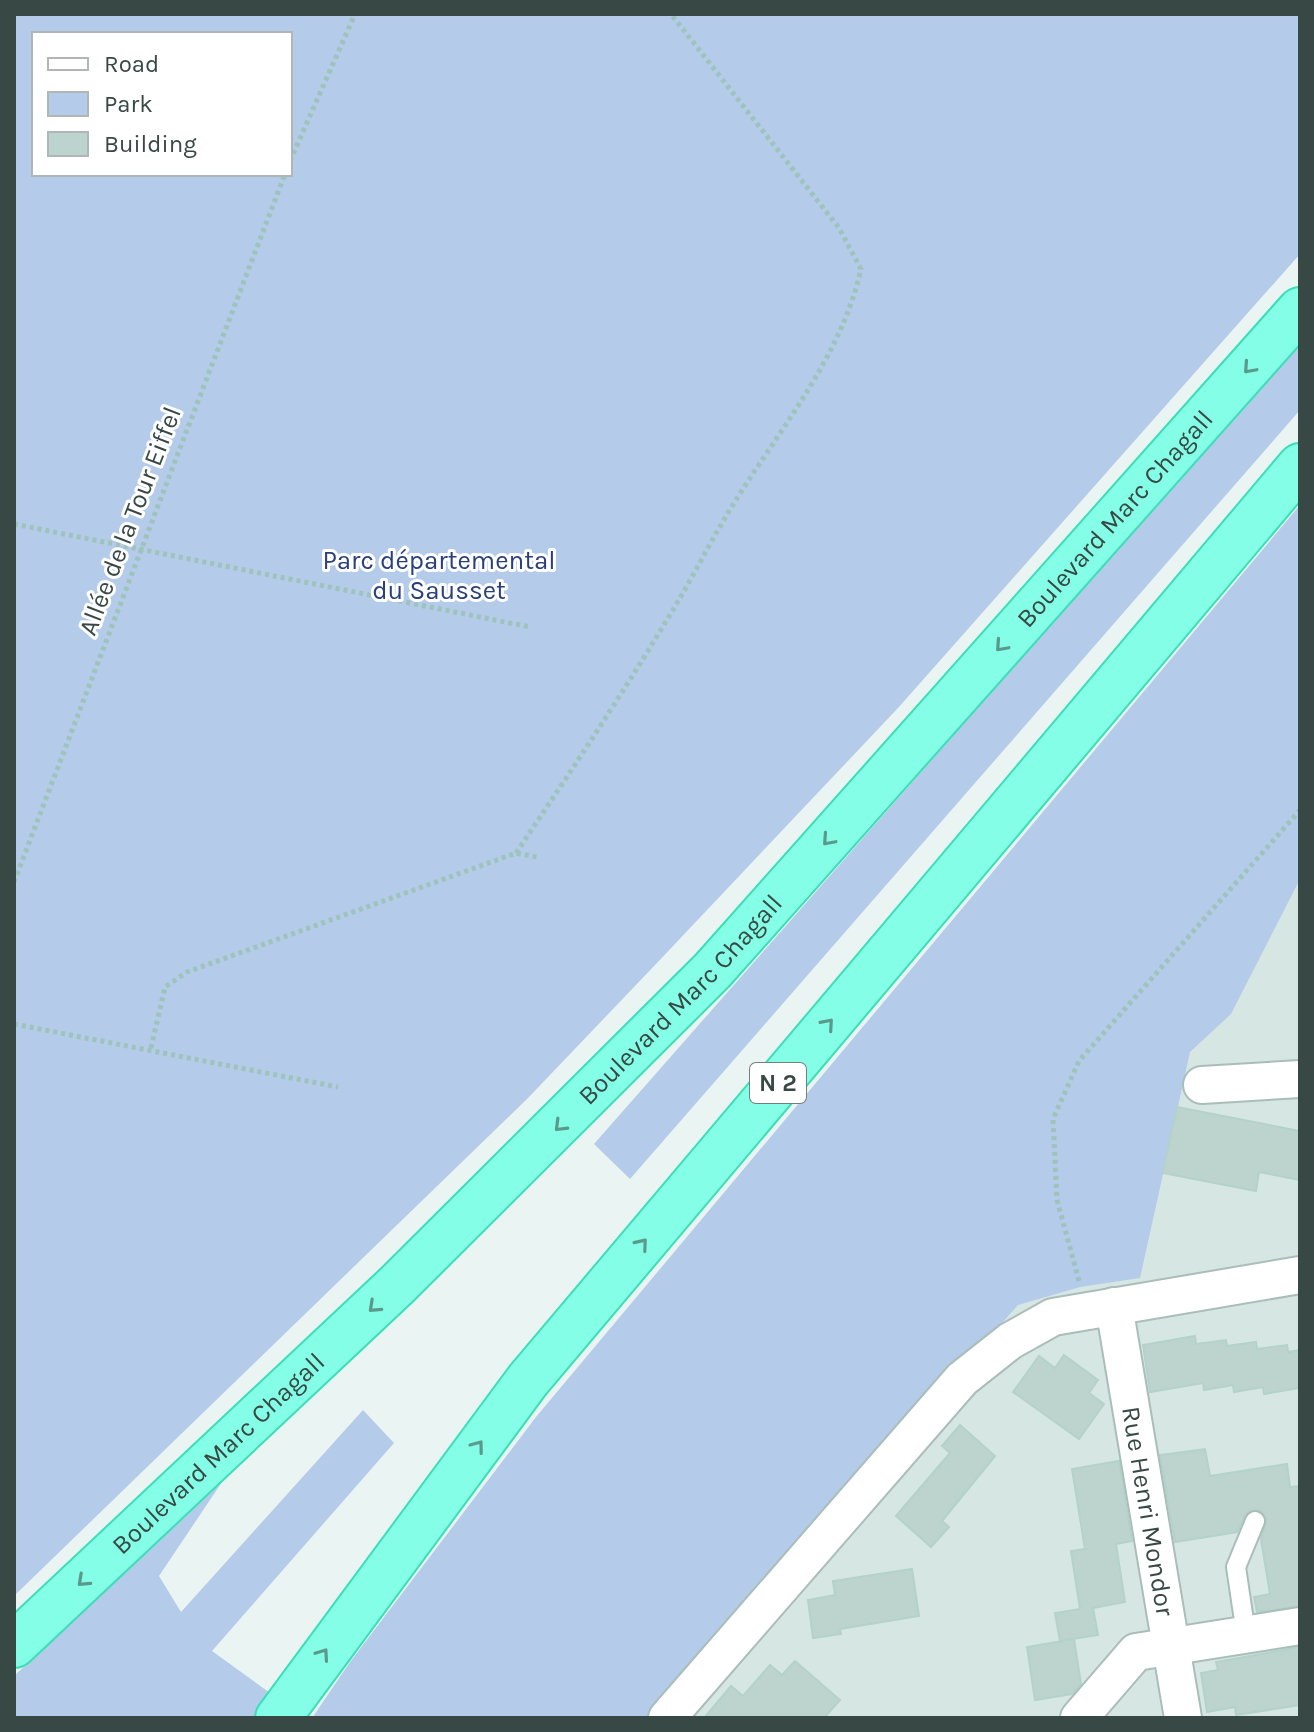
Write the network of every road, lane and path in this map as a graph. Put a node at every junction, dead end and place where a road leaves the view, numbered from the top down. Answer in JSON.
{"nodes":[{"id":1,"x":355,"y":14,"type":"edge"},
{"id":2,"x":671,"y":14,"type":"edge"},
{"id":3,"x":292,"y":156,"type":"edge"},
{"id":4,"x":284,"y":176,"type":"edge"},
{"id":5,"x":1300,"y":310,"type":"edge"},
{"id":6,"x":1300,"y":466,"type":"edge"},
{"id":7,"x":14,"y":524,"type":"edge"},
{"id":8,"x":142,"y":547,"type":"junction"},
{"id":9,"x":530,"y":627,"type":"dead end"},
{"id":10,"x":1300,"y":810,"type":"edge"},
{"id":11,"x":516,"y":853,"type":"junction"},
{"id":12,"x":537,"y":857,"type":"dead end"},
{"id":13,"x":14,"y":882,"type":"edge"},
{"id":14,"x":14,"y":1024,"type":"edge"},
{"id":15,"x":151,"y":1048,"type":"junction"},
{"id":16,"x":1300,"y":1079,"type":"edge"},
{"id":17,"x":1202,"y":1085,"type":"dead end"},
{"id":18,"x":338,"y":1087,"type":"dead end"},
{"id":19,"x":1300,"y":1275,"type":"edge"},
{"id":20,"x":1100,"y":1308,"type":"junction"},
{"id":21,"x":1255,"y":1521,"type":"dead end"},
{"id":22,"x":1300,"y":1626,"type":"edge"},
{"id":23,"x":1246,"y":1634,"type":"junction"},
{"id":24,"x":14,"y":1645,"type":"edge"},
{"id":25,"x":1172,"y":1646,"type":"junction"},
{"id":26,"x":278,"y":1718,"type":"edge"},
{"id":27,"x":667,"y":1718,"type":"edge"},
{"id":28,"x":1079,"y":1718,"type":"edge"},
{"id":29,"x":1183,"y":1718,"type":"edge"}],
"edges":[{"from":1,"to":3,"type":"path"},
{"from":2,"to":11,"type":"path"},
{"from":4,"to":8,"type":"path","name":"Allée de la Tour Eiffel"},
{"from":5,"to":24,"type":"highway","name":"Boulevard Marc Chagall","one_way":true},
{"from":26,"to":6,"type":"highway","number":"N 2","one_way":true},
{"from":7,"to":8,"type":"path"},
{"from":8,"to":9,"type":"path"},
{"from":8,"to":13,"type":"path","name":"Allée de la Tour Eiffel"},
{"from":10,"to":20,"type":"path"},
{"from":11,"to":12,"type":"path"},
{"from":11,"to":15,"type":"path"},
{"from":14,"to":15,"type":"path"},
{"from":15,"to":18,"type":"path"},
{"from":16,"to":17,"type":"street"},
{"from":19,"to":20,"type":"street"},
{"from":20,"to":25,"type":"street","name":"Rue Henri Mondor"},
{"from":20,"to":27,"type":"street"},
{"from":21,"to":23,"type":"lane"},
{"from":22,"to":23,"type":"street"},
{"from":23,"to":25,"type":"street"},
{"from":25,"to":28,"type":"street"},
{"from":25,"to":29,"type":"street","name":"Rue Henri Mondor"}]}
